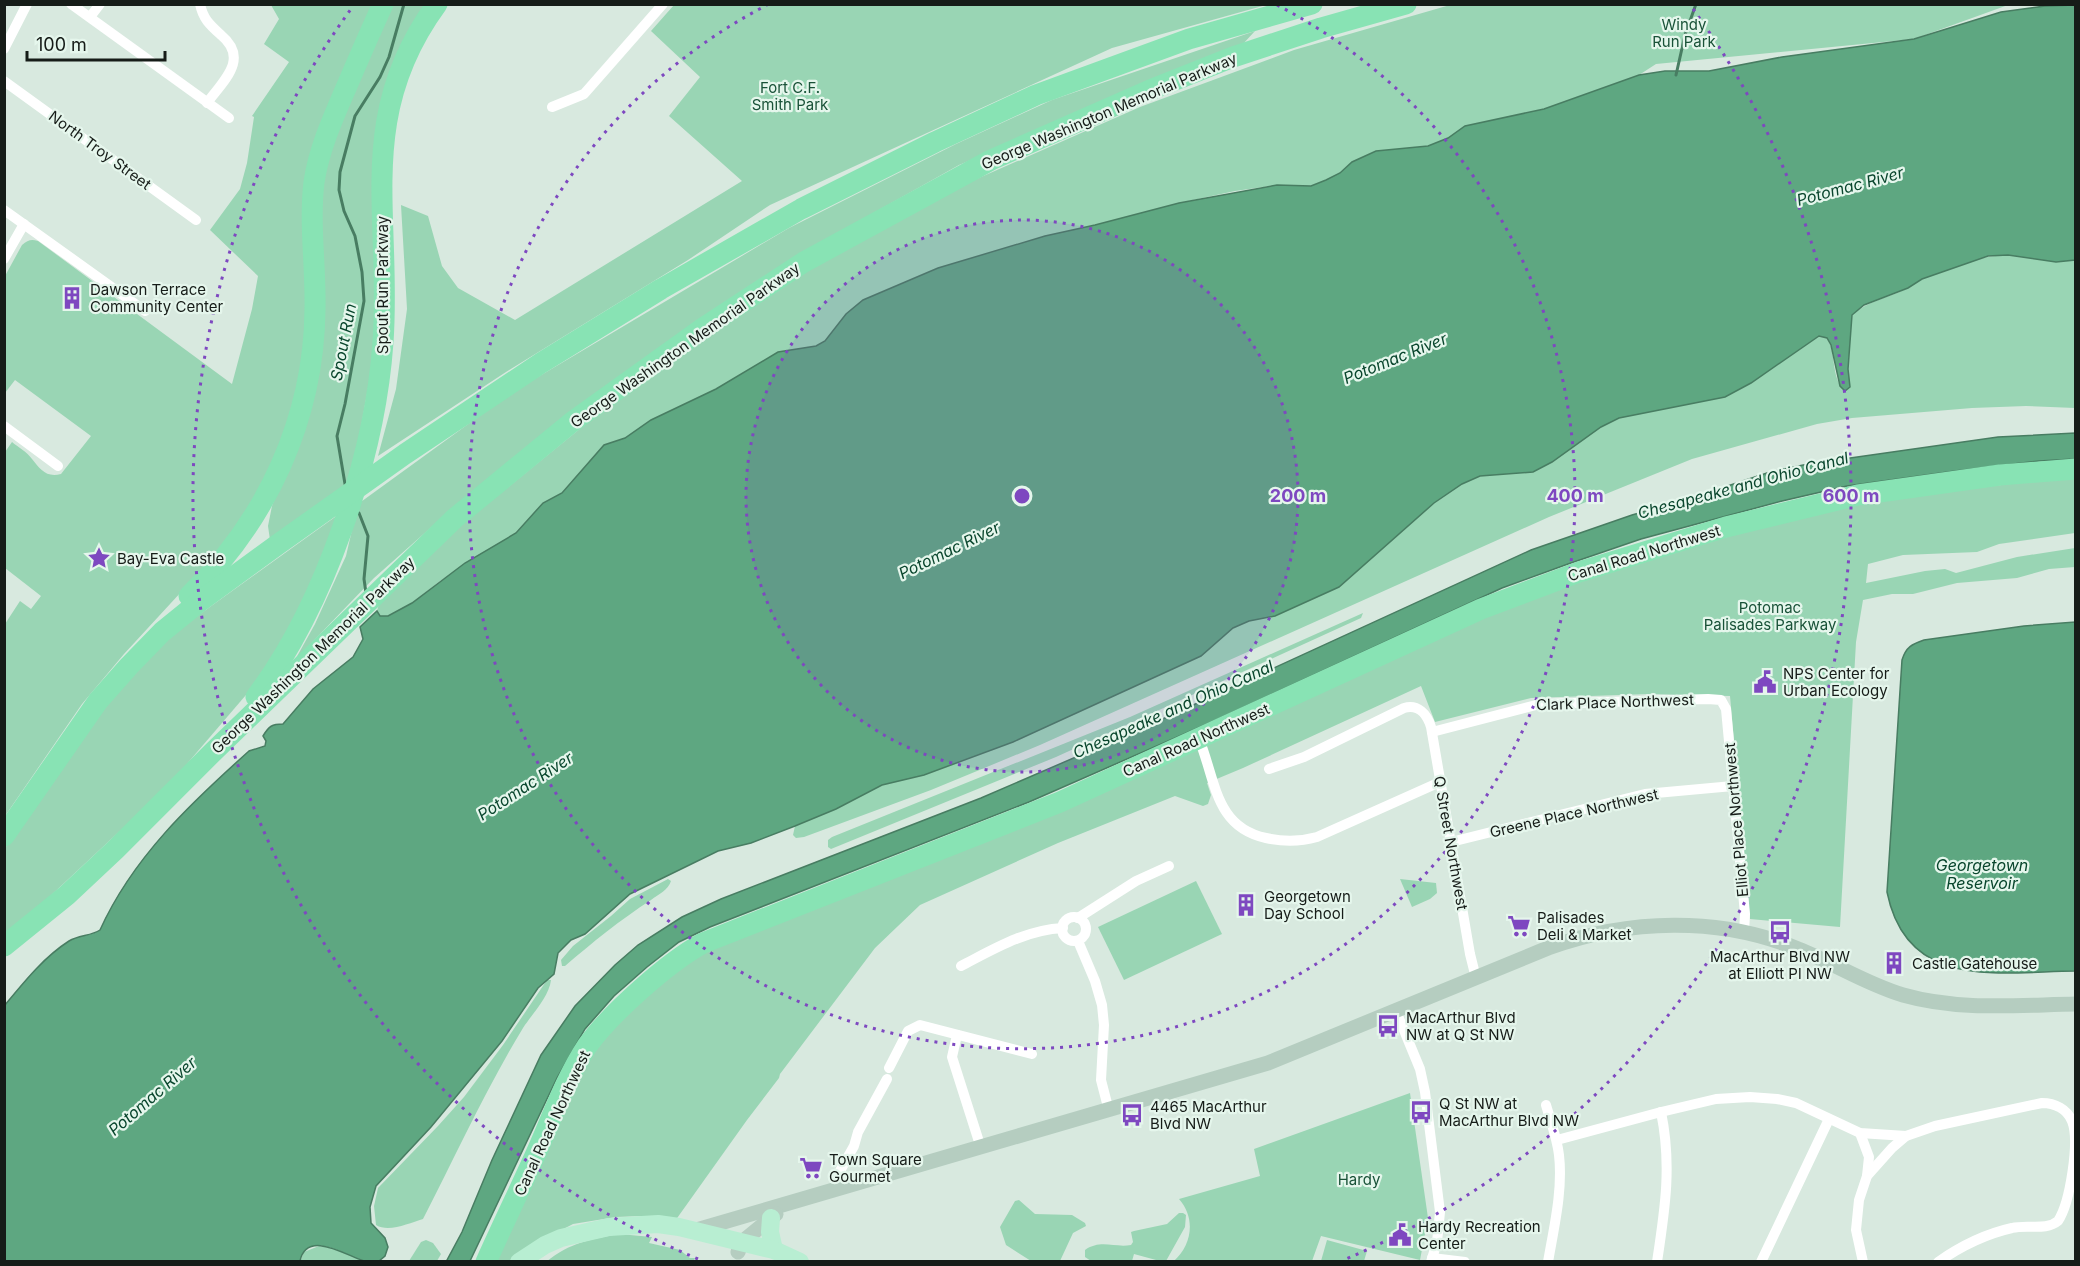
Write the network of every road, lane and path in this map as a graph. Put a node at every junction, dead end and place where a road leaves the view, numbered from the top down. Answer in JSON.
{"nodes":[{"id":1,"x":27,"y":4,"type":"edge"},
{"id":2,"x":71,"y":4,"type":"edge"},
{"id":3,"x":100,"y":4,"type":"edge"},
{"id":4,"x":200,"y":4,"type":"edge"},
{"id":5,"x":382,"y":4,"type":"edge"},
{"id":6,"x":437,"y":4,"type":"edge"},
{"id":7,"x":663,"y":4,"type":"edge"},
{"id":8,"x":1312,"y":4,"type":"edge"},
{"id":9,"x":1406,"y":4,"type":"edge"},
{"id":10,"x":90,"y":17,"type":"junction"},
{"id":11,"x":4,"y":48,"type":"edge"},
{"id":12,"x":4,"y":81,"type":"edge"},
{"id":13,"x":207,"y":103,"type":"junction"},
{"id":14,"x":552,"y":107,"type":"dead end"},
{"id":15,"x":230,"y":118,"type":"dead end"},
{"id":16,"x":4,"y":210,"type":"edge"},
{"id":17,"x":196,"y":220,"type":"dead end"},
{"id":18,"x":24,"y":224,"type":"junction"},
{"id":19,"x":4,"y":259,"type":"edge"},
{"id":20,"x":145,"y":310,"type":"dead end"},
{"id":21,"x":4,"y":426,"type":"edge"},
{"id":22,"x":58,"y":466,"type":"dead end"},
{"id":23,"x":2076,"y":469,"type":"edge"},
{"id":24,"x":116,"y":680,"type":"junction"},
{"id":25,"x":1725,"y":706,"type":"joint"},
{"id":26,"x":1432,"y":732,"type":"junction"},
{"id":27,"x":1199,"y":740,"type":"junction"},
{"id":28,"x":213,"y":752,"type":"junction"},
{"id":29,"x":1269,"y":769,"type":"dead end"},
{"id":30,"x":1440,"y":782,"type":"junction"},
{"id":31,"x":1733,"y":786,"type":"junction"},
{"id":32,"x":4,"y":836,"type":"edge"},
{"id":33,"x":1451,"y":842,"type":"junction"},
{"id":34,"x":1169,"y":866,"type":"dead end"},
{"id":35,"x":1078,"y":918,"type":"junction"},
{"id":36,"x":1063,"y":928,"type":"junction"},
{"id":37,"x":1744,"y":933,"type":"junction"},
{"id":38,"x":1078,"y":941,"type":"junction"},
{"id":39,"x":4,"y":945,"type":"edge"},
{"id":40,"x":961,"y":966,"type":"dead end"},
{"id":41,"x":1476,"y":978,"type":"junction"},
{"id":42,"x":2076,"y":1004,"type":"edge"},
{"id":43,"x":1396,"y":1011,"type":"junction"},
{"id":44,"x":957,"y":1035,"type":"junction"},
{"id":45,"x":1032,"y":1054,"type":"dead end"},
{"id":46,"x":1546,"y":1106,"type":"dead end"},
{"id":47,"x":1109,"y":1111,"type":"junction"},
{"id":48,"x":1661,"y":1112,"type":"junction"},
{"id":49,"x":1829,"y":1119,"type":"junction"},
{"id":50,"x":1860,"y":1133,"type":"junction"},
{"id":51,"x":1906,"y":1136,"type":"junction"},
{"id":52,"x":1557,"y":1140,"type":"junction"},
{"id":53,"x":981,"y":1148,"type":"junction"},
{"id":54,"x":1867,"y":1176,"type":"junction"},
{"id":55,"x":838,"y":1190,"type":"junction"},
{"id":56,"x":794,"y":1202,"type":"junction"},
{"id":57,"x":771,"y":1218,"type":"junction"},
{"id":58,"x":628,"y":1226,"type":"junction"},
{"id":59,"x":693,"y":1231,"type":"junction"},
{"id":60,"x":577,"y":1234,"type":"junction"},
{"id":61,"x":774,"y":1250,"type":"junction"},
{"id":62,"x":738,"y":1252,"type":"edge"},
{"id":63,"x":1432,"y":1260,"type":"edge"},
{"id":64,"x":799,"y":1261,"type":"edge"},
{"id":65,"x":486,"y":1262,"type":"edge"},
{"id":66,"x":519,"y":1262,"type":"edge"},
{"id":67,"x":541,"y":1262,"type":"edge"},
{"id":68,"x":1465,"y":1262,"type":"edge"},
{"id":69,"x":1548,"y":1262,"type":"edge"},
{"id":70,"x":1657,"y":1262,"type":"edge"},
{"id":71,"x":1761,"y":1262,"type":"edge"},
{"id":72,"x":1863,"y":1262,"type":"edge"},
{"id":73,"x":1938,"y":1262,"type":"edge"}],
"edges":[{"from":1,"to":11,"type":"street"},
{"from":2,"to":10,"type":"street"},
{"from":3,"to":10,"type":"street"},
{"from":4,"to":13,"type":"street"},
{"from":5,"to":24,"type":"highway"},
{"from":6,"to":28,"type":"highway","name":"Spout Run Parkway"},
{"from":7,"to":14,"type":"street"},
{"from":8,"to":24,"type":"highway","name":"George Washington Memorial Parkway"},
{"from":9,"to":28,"type":"highway","name":"George Washington Memorial Parkway"},
{"from":10,"to":13,"type":"street"},
{"from":12,"to":17,"type":"street","name":"North Troy Street"},
{"from":13,"to":15,"type":"street"},
{"from":16,"to":18,"type":"street"},
{"from":18,"to":19,"type":"street"},
{"from":18,"to":20,"type":"street"},
{"from":21,"to":22,"type":"street"},
{"from":23,"to":27,"type":"highway","name":"Canal Road Northwest"},
{"from":24,"to":32,"type":"highway","name":"George Washington Memorial Parkway"},
{"from":25,"to":26,"type":"street","name":"Clark Place Northwest"},
{"from":25,"to":31,"type":"street","name":"Elliot Place Northwest"},
{"from":26,"to":29,"type":"street","name":"Q Street Northwest"},
{"from":26,"to":30,"type":"street","name":"Q Street Northwest"},
{"from":27,"to":30,"type":"street"},
{"from":27,"to":65,"type":"highway","name":"Canal Road Northwest"},
{"from":28,"to":39,"type":"highway","name":"George Washington Memorial Parkway"},
{"from":30,"to":33,"type":"street","name":"Q Street Northwest"},
{"from":31,"to":33,"type":"street","name":"Greene Place Northwest"},
{"from":31,"to":37,"type":"street","name":"Elliot Place Northwest"},
{"from":33,"to":41,"type":"street","name":"Q Street Northwest"},
{"from":34,"to":35,"type":"street"},
{"from":35,"to":36,"type":"street"},
{"from":35,"to":38,"type":"street"},
{"from":36,"to":38,"type":"street"},
{"from":36,"to":40,"type":"street"},
{"from":37,"to":41,"type":"main road"},
{"from":37,"to":42,"type":"main road"},
{"from":38,"to":47,"type":"street"},
{"from":41,"to":43,"type":"main road"},
{"from":43,"to":47,"type":"main road"},
{"from":43,"to":63,"type":"street"},
{"from":44,"to":45,"type":"street"},
{"from":44,"to":53,"type":"street"},
{"from":44,"to":55,"type":"street"},
{"from":46,"to":52,"type":"street"},
{"from":47,"to":53,"type":"main road"},
{"from":48,"to":49,"type":"street"},
{"from":48,"to":52,"type":"street"},
{"from":48,"to":70,"type":"street"},
{"from":49,"to":50,"type":"street"},
{"from":49,"to":71,"type":"street"},
{"from":50,"to":51,"type":"street"},
{"from":50,"to":54,"type":"street"},
{"from":51,"to":54,"type":"street"},
{"from":51,"to":73,"type":"street"},
{"from":52,"to":69,"type":"street"},
{"from":53,"to":55,"type":"main road"},
{"from":54,"to":72,"type":"street"},
{"from":55,"to":56,"type":"main road"},
{"from":56,"to":57,"type":"main road"},
{"from":56,"to":59,"type":"main road"},
{"from":57,"to":61,"type":"main road"},
{"from":57,"to":62,"type":"main road"},
{"from":58,"to":59,"type":"main road"},
{"from":58,"to":60,"type":"main road"},
{"from":58,"to":62,"type":"main road"},
{"from":59,"to":62,"type":"main road"},
{"from":60,"to":66,"type":"main road"},
{"from":60,"to":67,"type":"main road"},
{"from":61,"to":62,"type":"main road"},
{"from":61,"to":64,"type":"main road"},
{"from":62,"to":64,"type":"main road"},
{"from":63,"to":68,"type":"street"}]}
